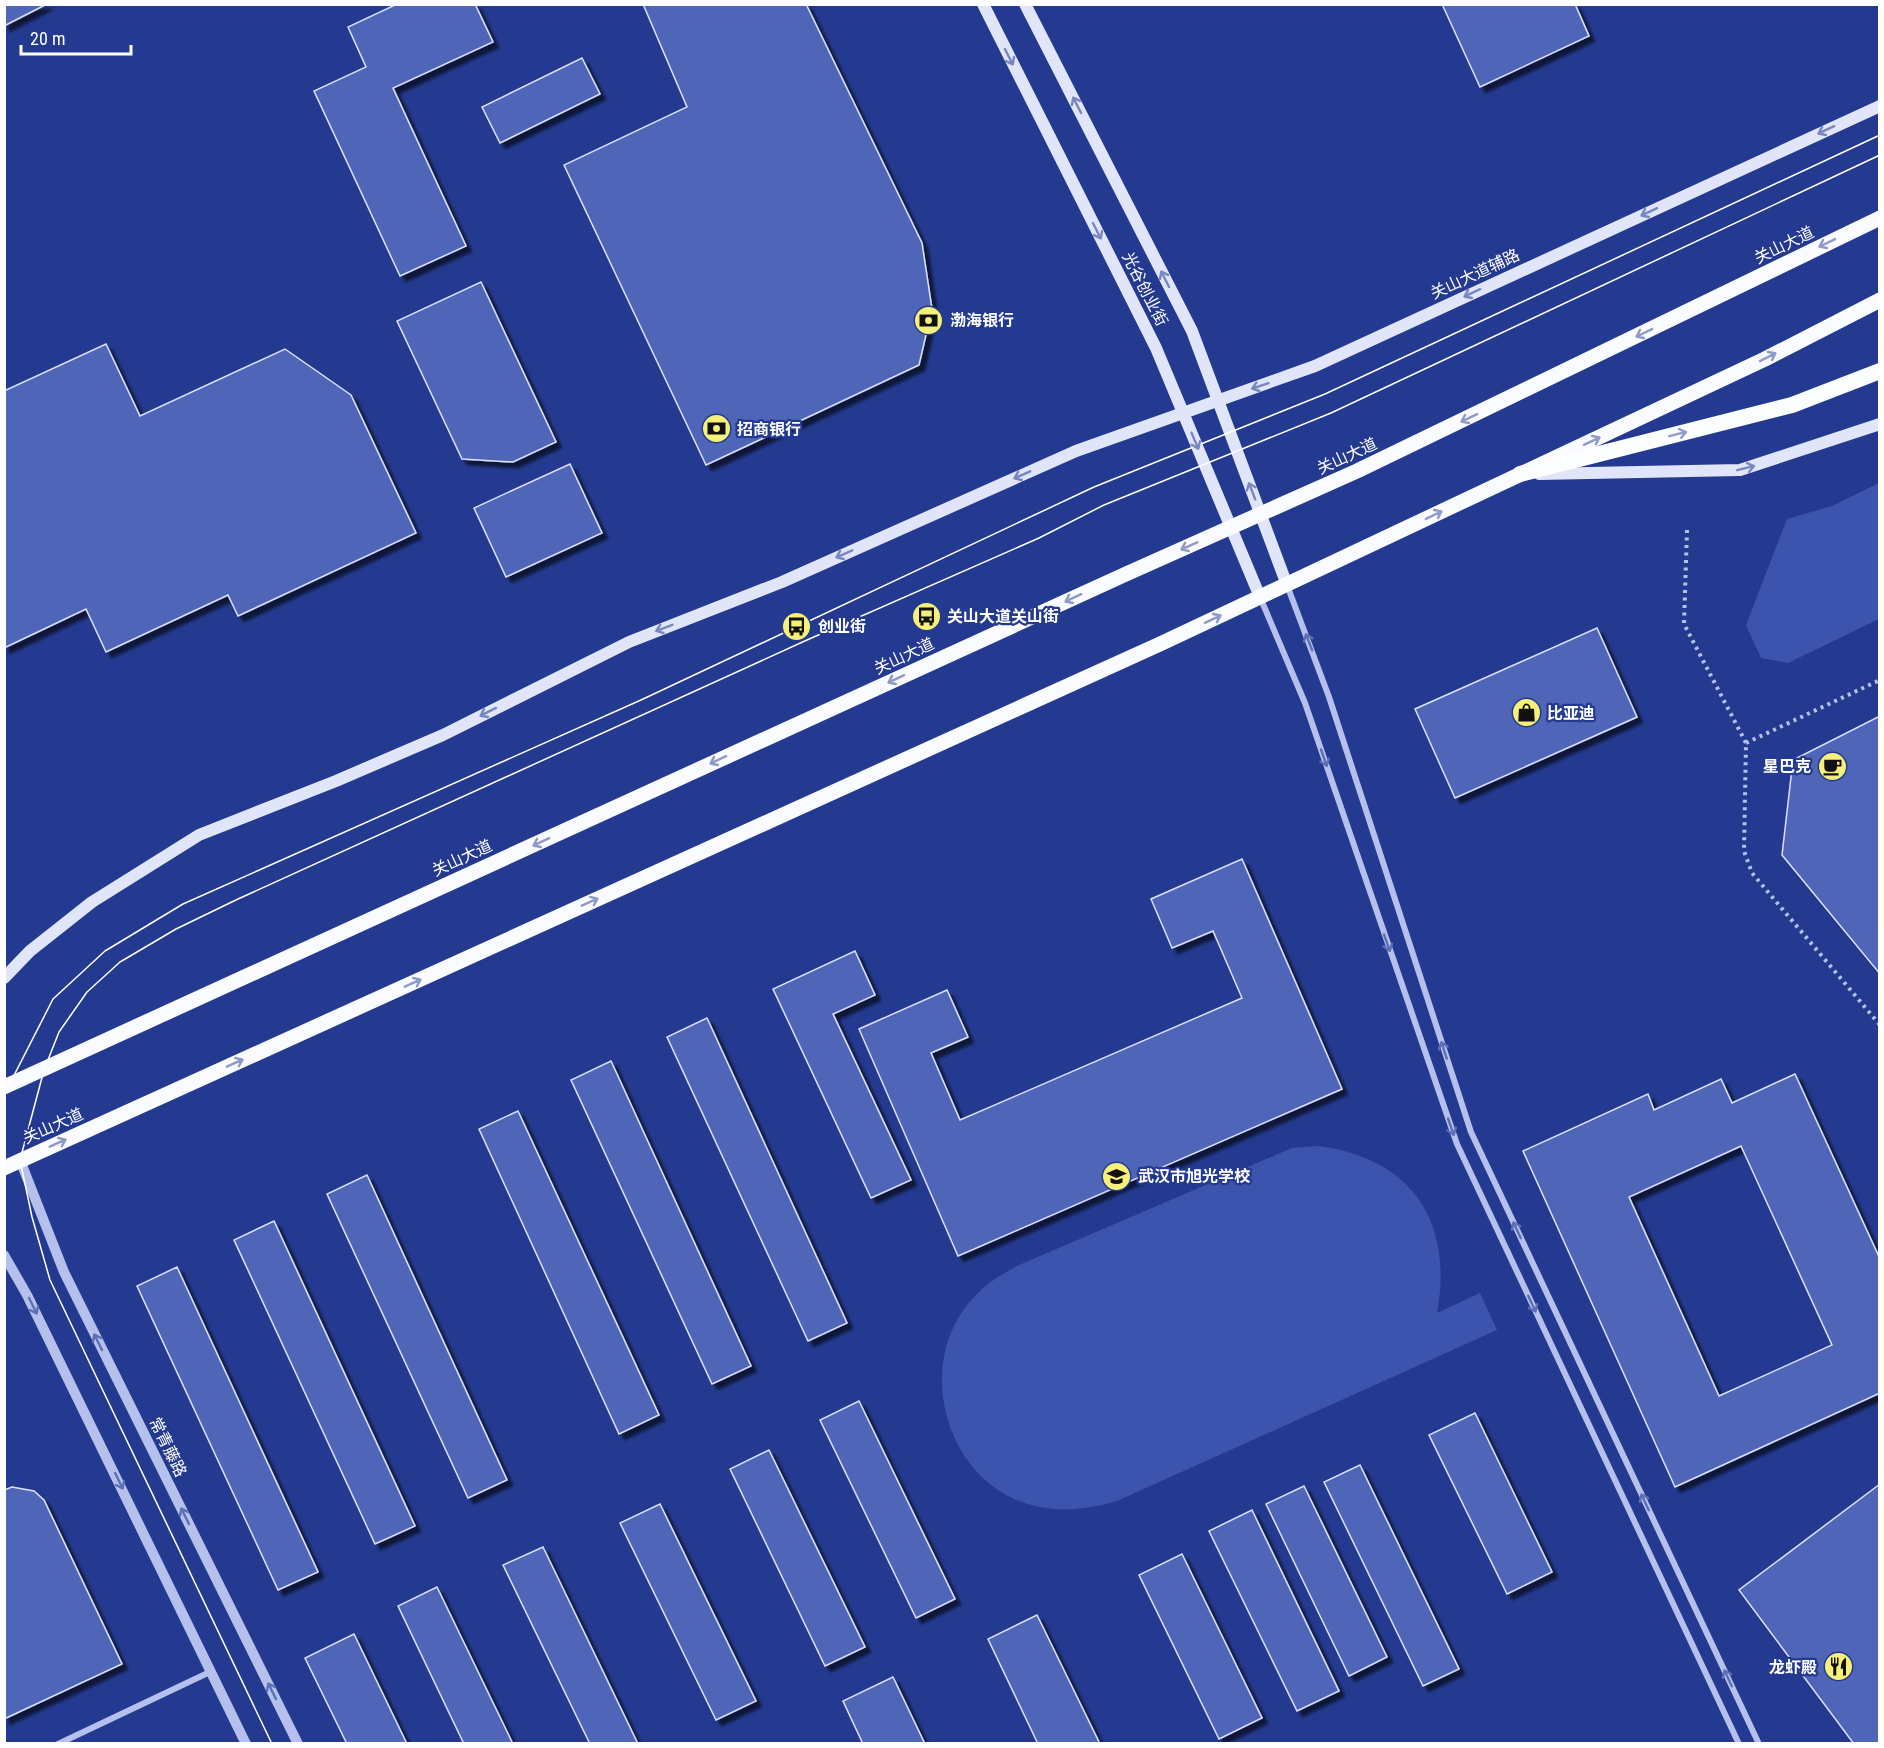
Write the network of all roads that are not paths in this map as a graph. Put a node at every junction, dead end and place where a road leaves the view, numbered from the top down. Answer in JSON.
{"nodes":[{"id":1,"x":983,"y":4,"type":"edge"},
{"id":2,"x":1025,"y":4,"type":"edge"},
{"id":3,"x":1880,"y":106,"type":"edge"},
{"id":4,"x":1880,"y":218,"type":"edge"},
{"id":5,"x":1880,"y":300,"type":"edge"},
{"id":6,"x":1880,"y":371,"type":"edge"},
{"id":7,"x":1219,"y":401,"type":"junction"},
{"id":8,"x":1183,"y":413,"type":"junction"},
{"id":9,"x":1880,"y":424,"type":"edge"},
{"id":10,"x":1520,"y":474,"type":"junction"},
{"id":11,"x":1261,"y":514,"type":"junction"},
{"id":12,"x":1230,"y":527,"type":"junction"},
{"id":13,"x":1287,"y":585,"type":"junction"},
{"id":14,"x":1260,"y":597,"type":"junction"},
{"id":15,"x":4,"y":978,"type":"edge"},
{"id":16,"x":4,"y":1087,"type":"edge"},
{"id":17,"x":20,"y":1161,"type":"junction"},
{"id":18,"x":4,"y":1168,"type":"edge"},
{"id":19,"x":4,"y":1256,"type":"edge"},
{"id":20,"x":213,"y":1671,"type":"junction"},
{"id":21,"x":58,"y":1743,"type":"edge"},
{"id":22,"x":246,"y":1743,"type":"edge"},
{"id":23,"x":298,"y":1743,"type":"edge"},
{"id":24,"x":1739,"y":1743,"type":"edge"},
{"id":25,"x":1759,"y":1743,"type":"edge"}],
"edges":[{"from":1,"to":8,"type":"main road","name":"光谷创业街","one_way":true},
{"from":7,"to":2,"type":"main road","name":"光谷创业街","one_way":true},
{"from":3,"to":7,"type":"main road","name":"关山大道辅路","one_way":true},
{"from":4,"to":11,"type":"main road","name":"关山大道","one_way":true},
{"from":10,"to":5,"type":"main road","name":"关山大道","one_way":true},
{"from":10,"to":6,"type":"highway","one_way":true},
{"from":7,"to":8,"type":"main road","name":"关山大道辅路"},
{"from":11,"to":7,"type":"main road","name":"光谷创业街","one_way":true},
{"from":8,"to":12,"type":"main road","name":"光谷创业街","one_way":true},
{"from":8,"to":15,"type":"main road","name":"关山大道辅路","one_way":true},
{"from":10,"to":9,"type":"main road","one_way":true},
{"from":13,"to":10,"type":"main road","name":"关山大道","one_way":true},
{"from":11,"to":12,"type":"main road","name":"关山大道"},
{"from":11,"to":13,"type":"main road","name":"光谷创业街"},
{"from":12,"to":14,"type":"main road","name":"光谷创业街"},
{"from":12,"to":16,"type":"main road","name":"关山大道","one_way":true},
{"from":13,"to":14,"type":"main road","name":"关山大道"},
{"from":25,"to":13,"type":"street","one_way":true},
{"from":17,"to":14,"type":"main road","name":"关山大道","one_way":true},
{"from":14,"to":24,"type":"street","one_way":true},
{"from":17,"to":18,"type":"main road","name":"关山大道"},
{"from":23,"to":17,"type":"street","name":"常青藤路","one_way":true},
{"from":19,"to":20,"type":"street","one_way":true},
{"from":20,"to":21,"type":"street"},
{"from":20,"to":22,"type":"street"}]}
